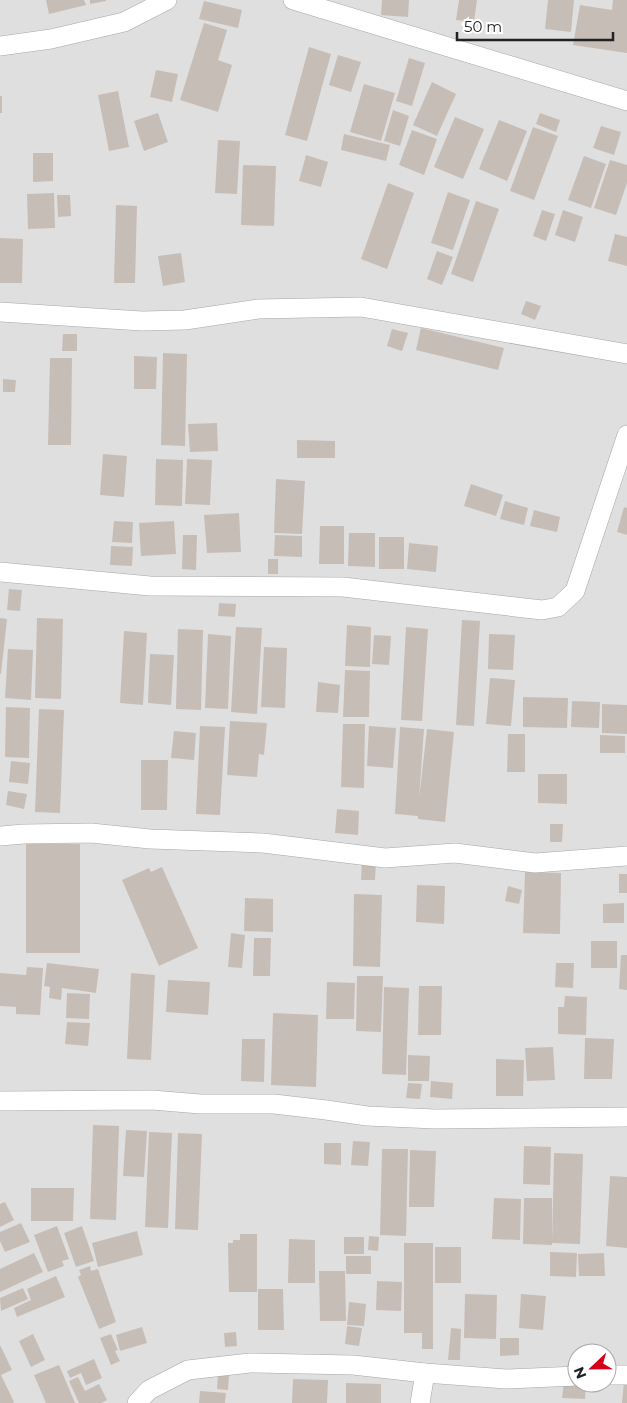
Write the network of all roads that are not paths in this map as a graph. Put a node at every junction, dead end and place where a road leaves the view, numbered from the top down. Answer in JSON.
{"nodes":[{"id":1,"x":167,"y":0,"type":"edge"},
{"id":2,"x":293,"y":0,"type":"edge"},
{"id":3,"x":0,"y":46,"type":"edge"},
{"id":4,"x":627,"y":102,"type":"edge"},
{"id":5,"x":0,"y":312,"type":"edge"},
{"id":6,"x":627,"y":354,"type":"edge"},
{"id":7,"x":627,"y":434,"type":"edge"},
{"id":8,"x":0,"y":572,"type":"edge"},
{"id":9,"x":0,"y":836,"type":"edge"},
{"id":10,"x":627,"y":856,"type":"edge"},
{"id":11,"x":0,"y":1101,"type":"edge"},
{"id":12,"x":627,"y":1117,"type":"edge"},
{"id":13,"x":425,"y":1373,"type":"junction"},
{"id":14,"x":567,"y":1376,"type":"edge"},
{"id":15,"x":137,"y":1403,"type":"edge"},
{"id":16,"x":420,"y":1403,"type":"edge"}],
"edges":[{"from":1,"to":3,"type":"street"},
{"from":2,"to":4,"type":"street"},
{"from":5,"to":6,"type":"street"},
{"from":7,"to":8,"type":"street"},
{"from":9,"to":10,"type":"street"},
{"from":11,"to":12,"type":"street"},
{"from":13,"to":14,"type":"street"},
{"from":13,"to":15,"type":"street"},
{"from":13,"to":16,"type":"street"}]}
